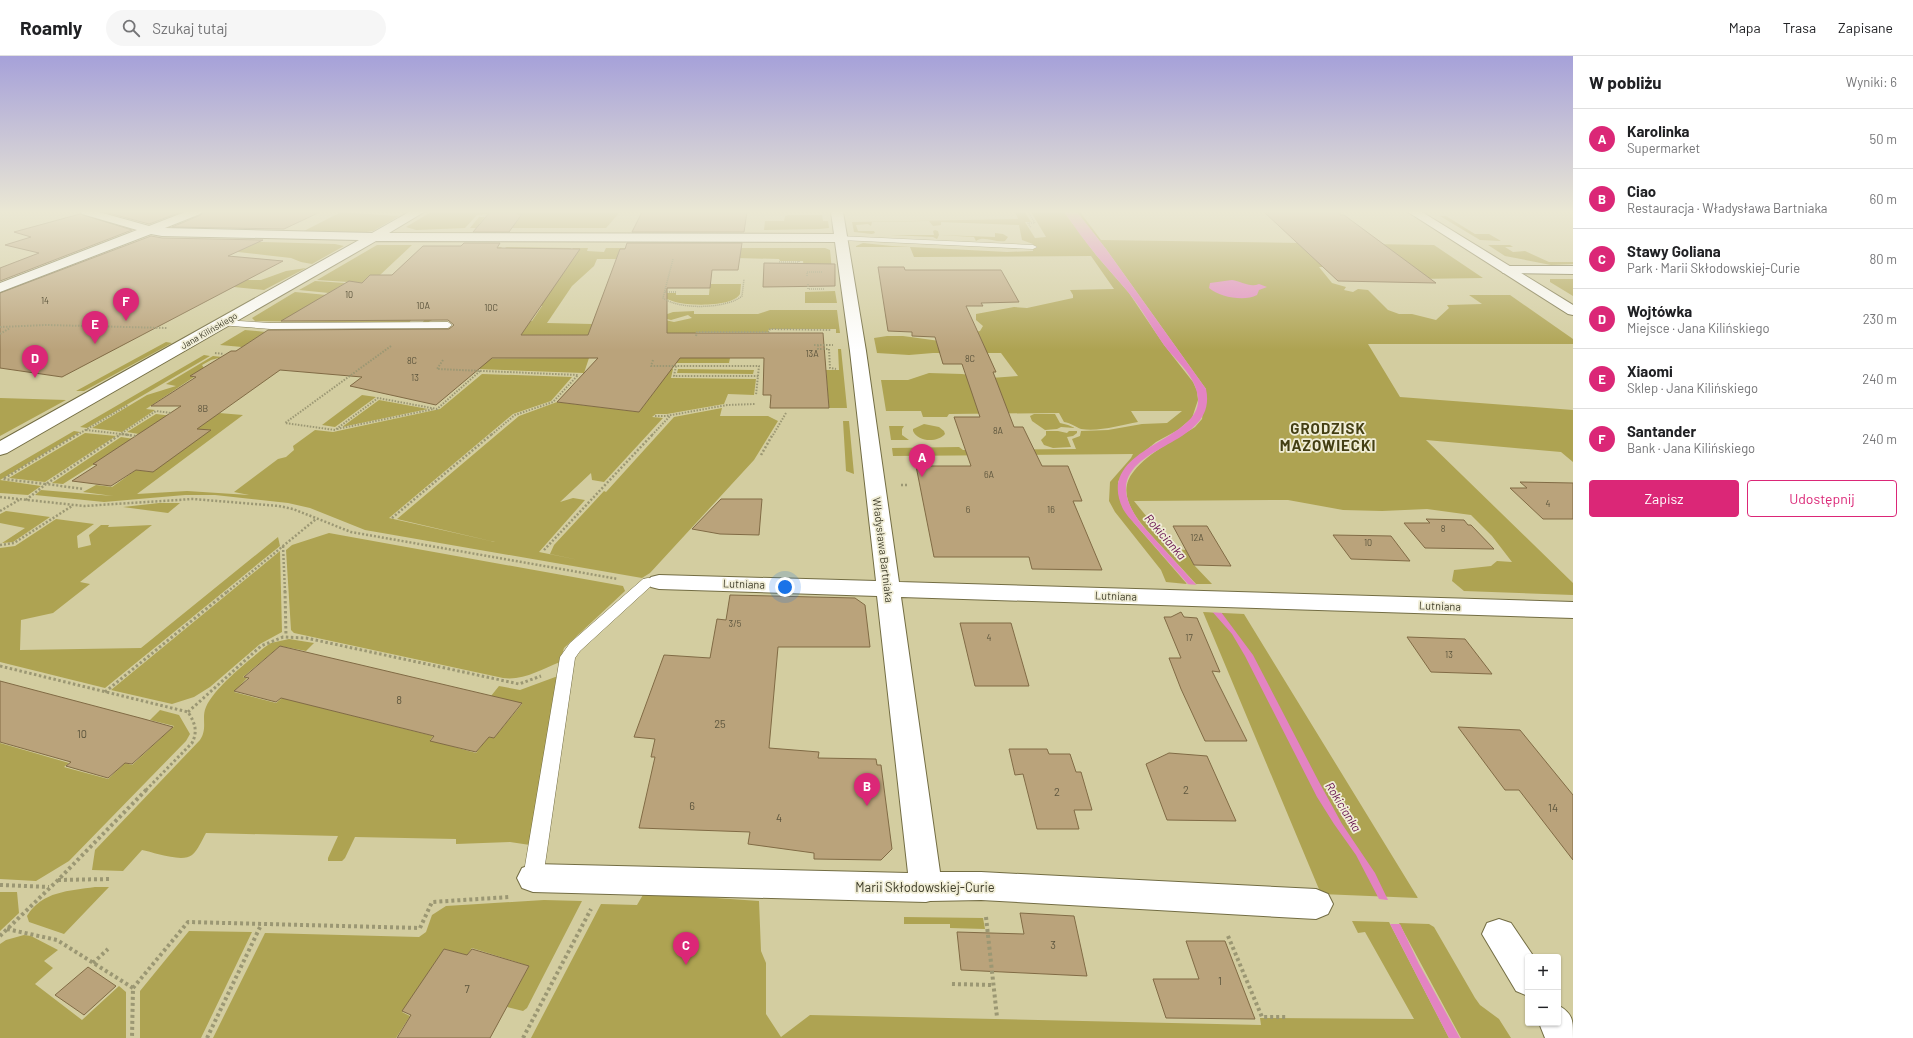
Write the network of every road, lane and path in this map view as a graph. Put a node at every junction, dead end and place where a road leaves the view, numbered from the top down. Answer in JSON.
{"nodes":[{"id":1,"x":78,"y":258,"type":"edge"},
{"id":2,"x":337,"y":258,"type":"edge"},
{"id":3,"x":674,"y":258,"type":"edge"},
{"id":4,"x":844,"y":258,"type":"edge"},
{"id":5,"x":1488,"y":258,"type":"edge"},
{"id":6,"x":779,"y":262,"type":"dead end"},
{"id":7,"x":797,"y":262,"type":"dead end"},
{"id":8,"x":1508,"y":270,"type":"junction"},
{"id":9,"x":1573,"y":270,"type":"edge"},
{"id":10,"x":813,"y":272,"type":"dead end"},
{"id":11,"x":807,"y":276,"type":"dead end"},
{"id":12,"x":744,"y":279,"type":"dead end"},
{"id":13,"x":808,"y":284,"type":"dead end"},
{"id":14,"x":0,"y":288,"type":"edge"},
{"id":15,"x":815,"y":289,"type":"dead end"},
{"id":16,"x":664,"y":292,"type":"junction"},
{"id":17,"x":676,"y":292,"type":"dead end"},
{"id":18,"x":1573,"y":311,"type":"edge"},
{"id":19,"x":222,"y":323,"type":"junction"},
{"id":20,"x":448,"y":326,"type":"dead end"},
{"id":21,"x":0,"y":327,"type":"edge"},
{"id":22,"x":11,"y":327,"type":"junction"},
{"id":23,"x":168,"y":328,"type":"dead end"},
{"id":24,"x":834,"y":330,"type":"dead end"},
{"id":25,"x":0,"y":334,"type":"edge"},
{"id":26,"x":696,"y":336,"type":"dead end"},
{"id":27,"x":393,"y":344,"type":"dead end"},
{"id":28,"x":814,"y":345,"type":"dead end"},
{"id":29,"x":818,"y":345,"type":"junction"},
{"id":30,"x":828,"y":345,"type":"dead end"},
{"id":31,"x":443,"y":360,"type":"dead end"},
{"id":32,"x":653,"y":360,"type":"dead end"},
{"id":33,"x":676,"y":366,"type":"junction"},
{"id":34,"x":837,"y":369,"type":"dead end"},
{"id":35,"x":480,"y":371,"type":"junction"},
{"id":36,"x":758,"y":376,"type":"junction"},
{"id":37,"x":756,"y":395,"type":"dead end"},
{"id":38,"x":755,"y":404,"type":"dead end"},
{"id":39,"x":437,"y":408,"type":"junction"},
{"id":40,"x":172,"y":413,"type":"dead end"},
{"id":41,"x":786,"y":413,"type":"dead end"},
{"id":42,"x":671,"y":415,"type":"junction"},
{"id":43,"x":655,"y":416,"type":"dead end"},
{"id":44,"x":79,"y":429,"type":"dead end"},
{"id":45,"x":86,"y":430,"type":"junction"},
{"id":46,"x":335,"y":430,"type":"junction"},
{"id":47,"x":121,"y":434,"type":"junction"},
{"id":48,"x":135,"y":436,"type":"dead end"},
{"id":49,"x":0,"y":449,"type":"edge"},
{"id":50,"x":761,"y":455,"type":"dead end"},
{"id":51,"x":46,"y":484,"type":"junction"},
{"id":52,"x":84,"y":489,"type":"dead end"},
{"id":53,"x":0,"y":497,"type":"edge"},
{"id":54,"x":20,"y":500,"type":"junction"},
{"id":55,"x":25,"y":500,"type":"junction"},
{"id":56,"x":73,"y":505,"type":"junction"},
{"id":57,"x":0,"y":511,"type":"edge"},
{"id":58,"x":392,"y":518,"type":"dead end"},
{"id":59,"x":316,"y":519,"type":"junction"},
{"id":60,"x":0,"y":545,"type":"edge"},
{"id":61,"x":283,"y":546,"type":"junction"},
{"id":62,"x":544,"y":550,"type":"dead end"},
{"id":63,"x":654,"y":582,"type":"junction"},
{"id":64,"x":887,"y":588,"type":"junction"},
{"id":65,"x":1573,"y":610,"type":"edge"},
{"id":66,"x":286,"y":636,"type":"junction"},
{"id":67,"x":0,"y":666,"type":"edge"},
{"id":68,"x":567,"y":666,"type":"junction"},
{"id":69,"x":105,"y":692,"type":"junction"},
{"id":70,"x":188,"y":712,"type":"junction"},
{"id":71,"x":110,"y":879,"type":"dead end"},
{"id":72,"x":58,"y":880,"type":"junction"},
{"id":73,"x":0,"y":885,"type":"edge"},
{"id":74,"x":49,"y":887,"type":"junction"},
{"id":75,"x":524,"y":888,"type":"junction"},
{"id":76,"x":926,"y":888,"type":"junction"},
{"id":77,"x":594,"y":904,"type":"dead end"},
{"id":78,"x":1316,"y":904,"type":"dead end"},
{"id":79,"x":985,"y":909,"type":"dead end"},
{"id":80,"x":261,"y":925,"type":"junction"},
{"id":81,"x":7,"y":929,"type":"junction"},
{"id":82,"x":1499,"y":934,"type":"dead end"},
{"id":83,"x":0,"y":936,"type":"edge"},
{"id":84,"x":1228,"y":936,"type":"dead end"},
{"id":85,"x":108,"y":949,"type":"dead end"},
{"id":86,"x":93,"y":963,"type":"junction"},
{"id":87,"x":1525,"y":974,"type":"edge"},
{"id":88,"x":952,"y":984,"type":"dead end"},
{"id":89,"x":993,"y":985,"type":"junction"},
{"id":90,"x":133,"y":988,"type":"junction"},
{"id":91,"x":997,"y":1017,"type":"dead end"},
{"id":92,"x":1287,"y":1017,"type":"dead end"},
{"id":93,"x":1559,"y":1026,"type":"edge"},
{"id":94,"x":132,"y":1038,"type":"edge"},
{"id":95,"x":208,"y":1038,"type":"edge"},
{"id":96,"x":523,"y":1038,"type":"edge"},
{"id":97,"x":1566,"y":1038,"type":"edge"}],
"edges":[{"from":1,"to":14,"type":"street"},
{"from":2,"to":19,"type":"street","name":"Jana Kilińskiego"},
{"from":3,"to":16,"type":"path"},
{"from":4,"to":64,"type":"street","name":"Władysława Bartniaka"},
{"from":5,"to":8,"type":"street"},
{"from":6,"to":7,"type":"path"},
{"from":8,"to":9,"type":"street"},
{"from":8,"to":18,"type":"street"},
{"from":10,"to":11,"type":"path"},
{"from":12,"to":16,"type":"path"},
{"from":13,"to":15,"type":"path"},
{"from":16,"to":17,"type":"path"},
{"from":19,"to":20,"type":"lane"},
{"from":19,"to":49,"type":"street","name":"Jana Kilińskiego"},
{"from":21,"to":22,"type":"path"},
{"from":22,"to":23,"type":"path"},
{"from":22,"to":25,"type":"path"},
{"from":24,"to":26,"type":"path"},
{"from":27,"to":46,"type":"path"},
{"from":28,"to":29,"type":"path"},
{"from":29,"to":30,"type":"path"},
{"from":29,"to":34,"type":"path"},
{"from":31,"to":35,"type":"path"},
{"from":32,"to":33,"type":"path"},
{"from":33,"to":36,"type":"path"},
{"from":33,"to":36,"type":"path"},
{"from":35,"to":39,"type":"path"},
{"from":35,"to":58,"type":"path"},
{"from":36,"to":37,"type":"path"},
{"from":38,"to":42,"type":"path"},
{"from":39,"to":46,"type":"path"},
{"from":39,"to":46,"type":"path"},
{"from":40,"to":47,"type":"path"},
{"from":41,"to":50,"type":"path"},
{"from":42,"to":43,"type":"path"},
{"from":42,"to":62,"type":"path"},
{"from":44,"to":45,"type":"path"},
{"from":45,"to":47,"type":"path"},
{"from":45,"to":51,"type":"path"},
{"from":47,"to":48,"type":"path"},
{"from":47,"to":51,"type":"path"},
{"from":51,"to":52,"type":"path"},
{"from":51,"to":55,"type":"path"},
{"from":53,"to":54,"type":"path"},
{"from":54,"to":55,"type":"path"},
{"from":54,"to":57,"type":"path"},
{"from":55,"to":56,"type":"path"},
{"from":56,"to":59,"type":"path"},
{"from":56,"to":60,"type":"path"},
{"from":59,"to":61,"type":"path"},
{"from":59,"to":63,"type":"path"},
{"from":61,"to":66,"type":"path"},
{"from":61,"to":69,"type":"path"},
{"from":63,"to":64,"type":"street","name":"Lutniana"},
{"from":63,"to":68,"type":"lane"},
{"from":64,"to":65,"type":"street","name":"Lutniana"},
{"from":64,"to":76,"type":"street","name":"Władysława Bartniaka"},
{"from":66,"to":68,"type":"path"},
{"from":66,"to":70,"type":"path"},
{"from":67,"to":69,"type":"path"},
{"from":68,"to":75,"type":"lane"},
{"from":69,"to":70,"type":"path"},
{"from":70,"to":72,"type":"path"},
{"from":71,"to":72,"type":"path"},
{"from":72,"to":74,"type":"path"},
{"from":73,"to":74,"type":"path"},
{"from":74,"to":81,"type":"path"},
{"from":75,"to":76,"type":"street","name":"Marii Skłodowskiej-Curie"},
{"from":75,"to":80,"type":"path"},
{"from":76,"to":78,"type":"street","name":"Marii Skłodowskiej-Curie"},
{"from":77,"to":96,"type":"path"},
{"from":79,"to":89,"type":"path"},
{"from":80,"to":90,"type":"path"},
{"from":80,"to":95,"type":"path"},
{"from":81,"to":83,"type":"path"},
{"from":81,"to":86,"type":"path"},
{"from":82,"to":87,"type":"street"},
{"from":84,"to":92,"type":"path"},
{"from":85,"to":86,"type":"path"},
{"from":86,"to":90,"type":"path"},
{"from":88,"to":89,"type":"path"},
{"from":89,"to":91,"type":"path"},
{"from":90,"to":94,"type":"path"},
{"from":93,"to":97,"type":"street"}]}
